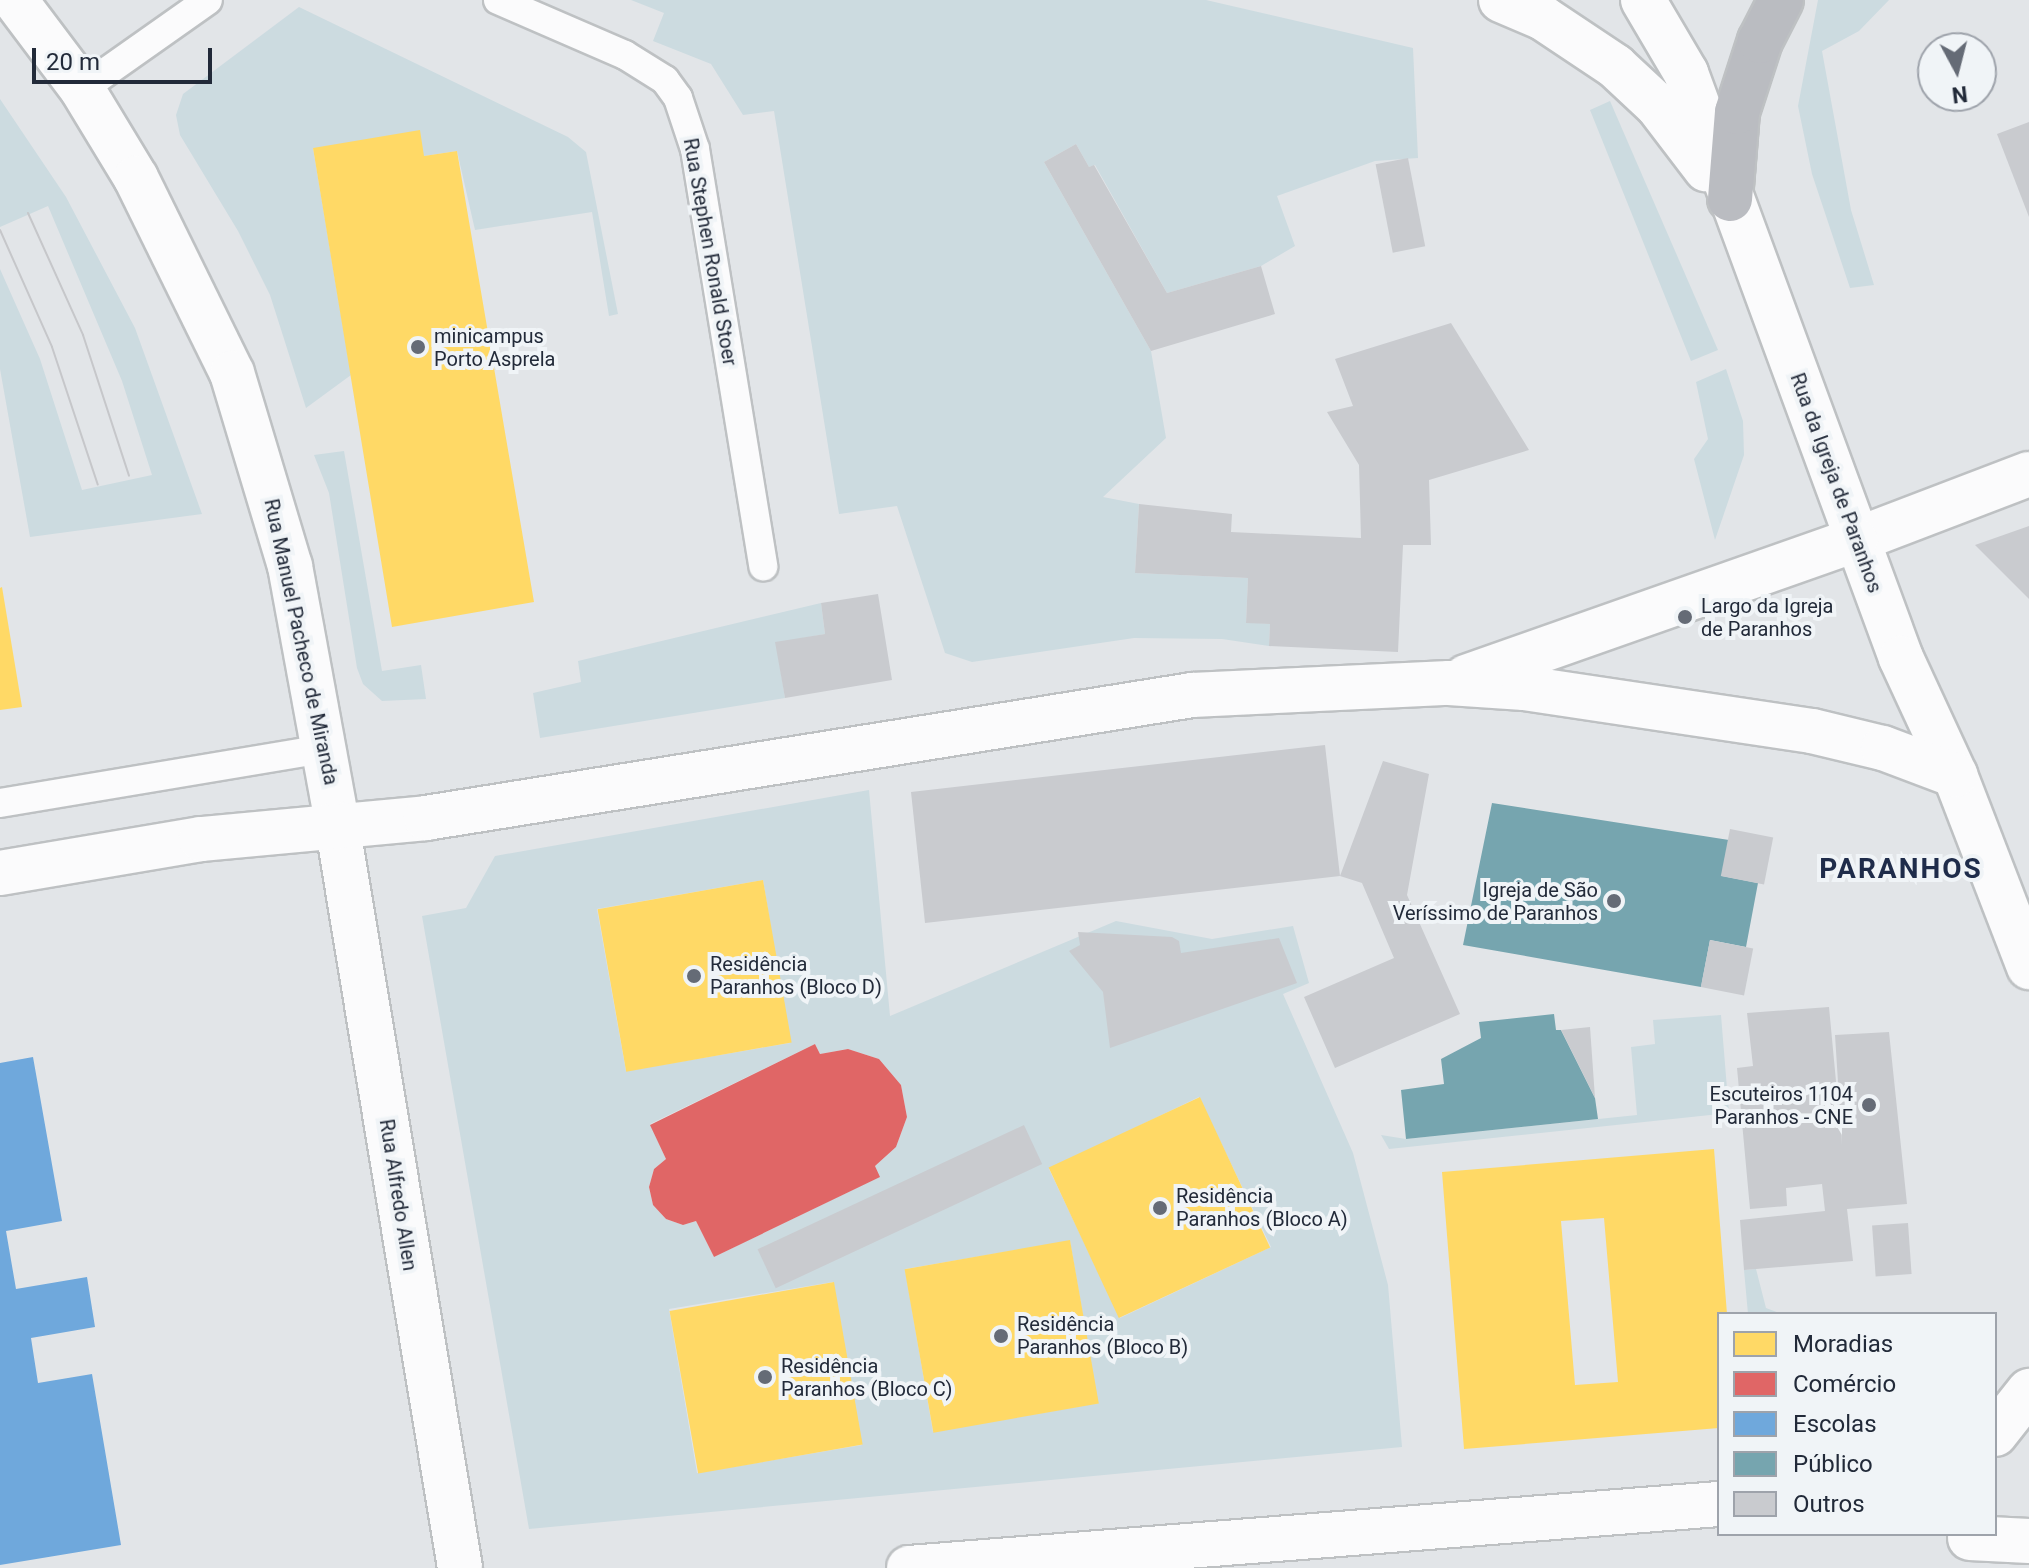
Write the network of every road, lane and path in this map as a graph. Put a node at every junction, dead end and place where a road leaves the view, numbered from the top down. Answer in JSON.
{"nodes":[{"id":1,"x":15,"y":0,"type":"edge"},
{"id":2,"x":208,"y":0,"type":"edge"},
{"id":3,"x":498,"y":0,"type":"edge"},
{"id":4,"x":1501,"y":0,"type":"edge"},
{"id":5,"x":1643,"y":0,"type":"edge"},
{"id":6,"x":1781,"y":0,"type":"edge"},
{"id":7,"x":82,"y":89,"type":"junction"},
{"id":8,"x":1730,"y":199,"type":"junction"},
{"id":9,"x":2029,"y":474,"type":"edge"},
{"id":10,"x":1856,"y":540,"type":"junction"},
{"id":11,"x":763,"y":566,"type":"dead end"},
{"id":12,"x":1449,"y":683,"type":"junction"},
{"id":13,"x":322,"y":749,"type":"junction"},
{"id":14,"x":1955,"y":775,"type":"junction"},
{"id":15,"x":0,"y":803,"type":"edge"},
{"id":16,"x":337,"y":823,"type":"junction"},
{"id":17,"x":0,"y":873,"type":"edge"},
{"id":18,"x":2029,"y":967,"type":"edge"},
{"id":19,"x":2029,"y":1391,"type":"edge"},
{"id":20,"x":1997,"y":1431,"type":"edge"},
{"id":21,"x":1717,"y":1504,"type":"edge"},
{"id":22,"x":2029,"y":1541,"type":"edge"},
{"id":23,"x":1970,"y":1547,"type":"edge"},
{"id":24,"x":460,"y":1568,"type":"edge"},
{"id":25,"x":909,"y":1568,"type":"edge"}],
"edges":[{"from":1,"to":7,"type":"main road","name":"Rua Manuel Pacheco de Miranda"},
{"from":2,"to":7,"type":"lane"},
{"from":3,"to":11,"type":"lane","name":"Rua Stephen Ronald Stoer"},
{"from":4,"to":8,"type":"main road"},
{"from":5,"to":8,"type":"main road","name":"Rua da Igreja de Paranhos"},
{"from":6,"to":8,"type":"highway"},
{"from":7,"to":13,"type":"main road","name":"Rua Manuel Pacheco de Miranda"},
{"from":8,"to":10,"type":"main road","name":"Rua da Igreja de Paranhos"},
{"from":9,"to":10,"type":"main road"},
{"from":10,"to":12,"type":"main road"},
{"from":10,"to":14,"type":"main road","name":"Rua da Igreja de Paranhos"},
{"from":12,"to":14,"type":"main road"},
{"from":12,"to":16,"type":"main road"},
{"from":13,"to":15,"type":"lane"},
{"from":13,"to":16,"type":"main road","name":"Rua Manuel Pacheco de Miranda"},
{"from":14,"to":18,"type":"main road","name":"Rua da Igreja de Paranhos"},
{"from":16,"to":17,"type":"main road"},
{"from":16,"to":24,"type":"main road","name":"Rua Alfredo Allen"},
{"from":19,"to":20,"type":"main road"},
{"from":21,"to":25,"type":"main road"},
{"from":22,"to":23,"type":"main road"}]}
